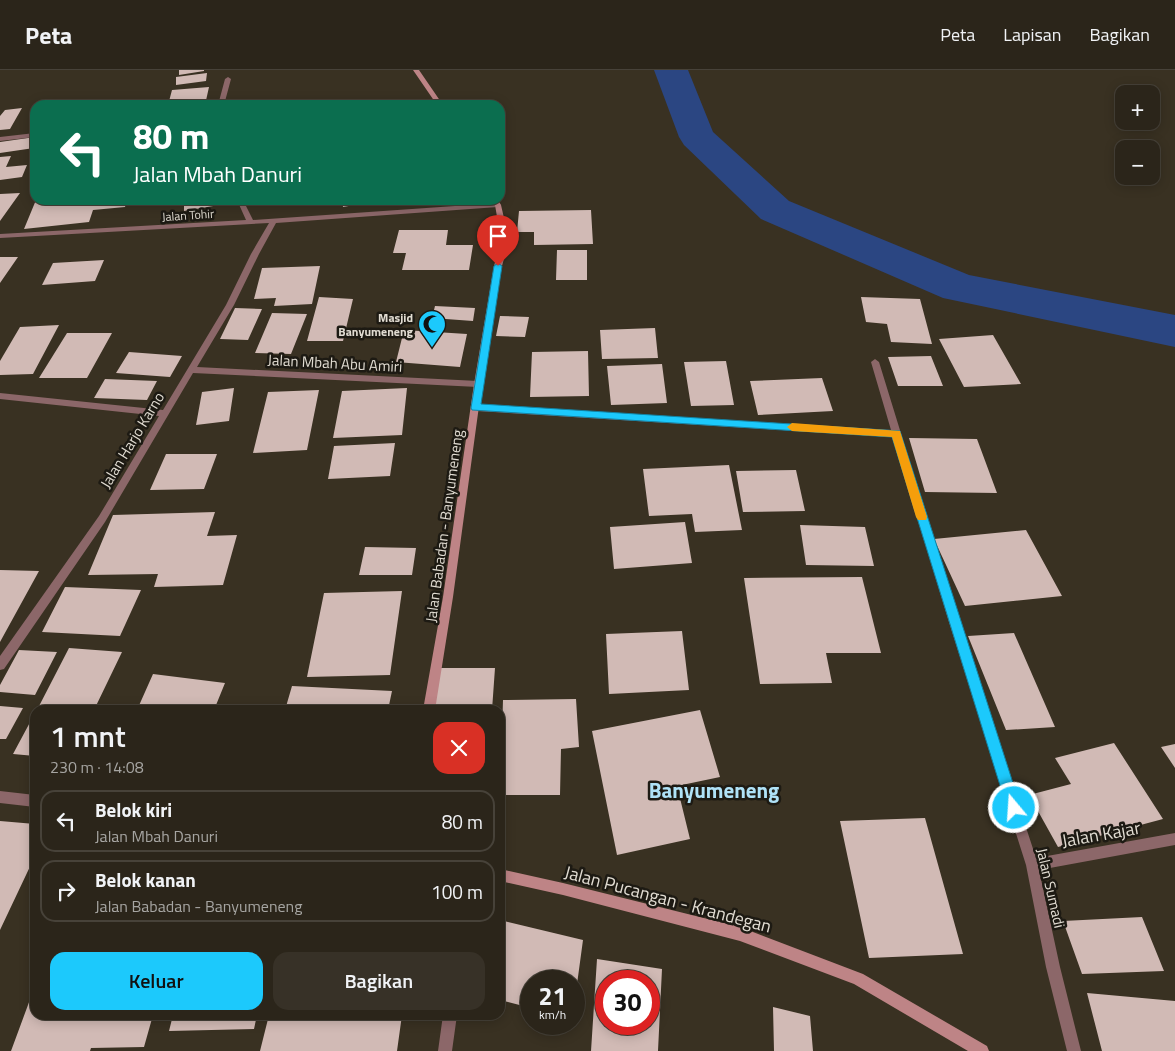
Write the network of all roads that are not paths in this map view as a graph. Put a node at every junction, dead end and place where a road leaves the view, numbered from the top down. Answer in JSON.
{"nodes":[{"id":1,"x":416,"y":70,"type":"edge"},
{"id":2,"x":228,"y":79,"type":"dead end"},
{"id":3,"x":222,"y":100,"type":"edge"},
{"id":4,"x":437,"y":100,"type":"edge"},
{"id":5,"x":30,"y":136,"type":"edge"},
{"id":6,"x":0,"y":139,"type":"edge"},
{"id":7,"x":242,"y":205,"type":"edge"},
{"id":8,"x":461,"y":205,"type":"edge"},
{"id":9,"x":497,"y":205,"type":"edge"},
{"id":10,"x":274,"y":221,"type":"junction"},
{"id":11,"x":250,"y":222,"type":"junction"},
{"id":12,"x":0,"y":236,"type":"edge"},
{"id":13,"x":875,"y":362,"type":"dead end"},
{"id":14,"x":190,"y":370,"type":"junction"},
{"id":15,"x":478,"y":384,"type":"junction"},
{"id":16,"x":0,"y":396,"type":"edge"},
{"id":17,"x":476,"y":408,"type":"junction"},
{"id":18,"x":164,"y":414,"type":"junction"},
{"id":19,"x":896,"y":434,"type":"junction"},
{"id":20,"x":0,"y":665,"type":"edge"},
{"id":21,"x":431,"y":705,"type":"edge"},
{"id":22,"x":0,"y":797,"type":"edge"},
{"id":23,"x":30,"y":800,"type":"edge"},
{"id":24,"x":1175,"y":839,"type":"edge"},
{"id":25,"x":1032,"y":864,"type":"junction"},
{"id":26,"x":505,"y":876,"type":"edge"},
{"id":27,"x":449,"y":1020,"type":"edge"},
{"id":28,"x":445,"y":1051,"type":"edge"},
{"id":29,"x":982,"y":1051,"type":"edge"},
{"id":30,"x":1074,"y":1051,"type":"edge"}],
"edges":[{"from":1,"to":4,"type":"street"},
{"from":2,"to":3,"type":"street"},
{"from":5,"to":6,"type":"street"},
{"from":7,"to":11,"type":"street"},
{"from":8,"to":10,"type":"street","name":"Jalan Tohir"},
{"from":9,"to":15,"type":"street","name":"Jalan Babadan - Banyumeneng"},
{"from":10,"to":11,"type":"street","name":"Jalan Tohir"},
{"from":10,"to":14,"type":"street","name":"Jalan Harjo Karno"},
{"from":11,"to":12,"type":"street","name":"Jalan Tohir"},
{"from":13,"to":19,"type":"street","name":"Jalan Sumadi"},
{"from":14,"to":15,"type":"street","name":"Jalan Mbah Abu Amiri"},
{"from":14,"to":18,"type":"street","name":"Jalan Harjo Karno"},
{"from":15,"to":17,"type":"street","name":"Jalan Babadan - Banyumeneng"},
{"from":16,"to":18,"type":"street"},
{"from":17,"to":19,"type":"street"},
{"from":17,"to":21,"type":"street","name":"Jalan Babadan - Banyumeneng"},
{"from":18,"to":20,"type":"street","name":"Jalan Harjo Karno"},
{"from":19,"to":25,"type":"street","name":"Jalan Sumadi"},
{"from":22,"to":23,"type":"street"},
{"from":24,"to":25,"type":"street","name":"Jalan Kajar"},
{"from":25,"to":30,"type":"street","name":"Jalan Sumadi"},
{"from":26,"to":29,"type":"street","name":"Jalan Pucangan - Krandegan"},
{"from":27,"to":28,"type":"street"}]}
